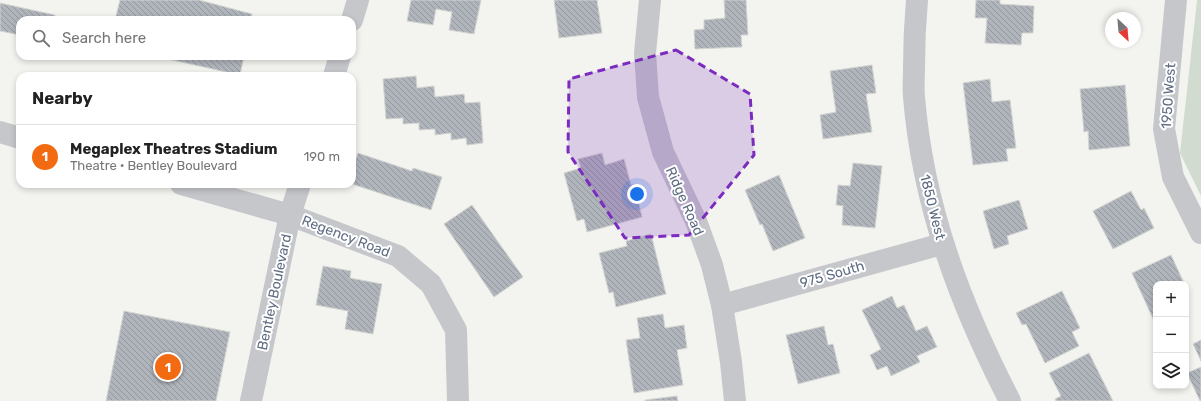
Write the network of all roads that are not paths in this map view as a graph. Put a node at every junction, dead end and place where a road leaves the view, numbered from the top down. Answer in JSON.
{"nodes":[{"id":1,"x":358,"y":0,"type":"edge"},
{"id":2,"x":650,"y":0,"type":"edge"},
{"id":3,"x":916,"y":0,"type":"edge"},
{"id":4,"x":1176,"y":0,"type":"edge"},
{"id":5,"x":353,"y":16,"type":"edge"},
{"id":6,"x":339,"y":60,"type":"edge"},
{"id":7,"x":335,"y":72,"type":"edge"},
{"id":8,"x":0,"y":132,"type":"edge"},
{"id":9,"x":16,"y":137,"type":"edge"},
{"id":10,"x":195,"y":188,"type":"edge"},
{"id":11,"x":299,"y":188,"type":"edge"},
{"id":12,"x":290,"y":215,"type":"junction"},
{"id":13,"x":1201,"y":233,"type":"edge"},
{"id":14,"x":942,"y":244,"type":"junction"},
{"id":15,"x":722,"y":305,"type":"junction"},
{"id":16,"x":251,"y":401,"type":"edge"},
{"id":17,"x":458,"y":401,"type":"edge"},
{"id":18,"x":735,"y":401,"type":"edge"},
{"id":19,"x":1010,"y":401,"type":"edge"}],
"edges":[{"from":1,"to":5,"type":"street"},
{"from":2,"to":15,"type":"street","name":"Ridge Road"},
{"from":3,"to":14,"type":"street","name":"1850 West"},
{"from":4,"to":13,"type":"street","name":"1950 West"},
{"from":6,"to":7,"type":"street"},
{"from":8,"to":9,"type":"street"},
{"from":10,"to":12,"type":"street","name":"Regency Road"},
{"from":11,"to":12,"type":"street","name":"Bentley Boulevard"},
{"from":12,"to":16,"type":"street","name":"Bentley Boulevard"},
{"from":12,"to":17,"type":"street","name":"Regency Road"},
{"from":14,"to":15,"type":"street","name":"975 South"},
{"from":14,"to":19,"type":"street","name":"1850 West"},
{"from":15,"to":18,"type":"street","name":"Ridge Road"}]}
